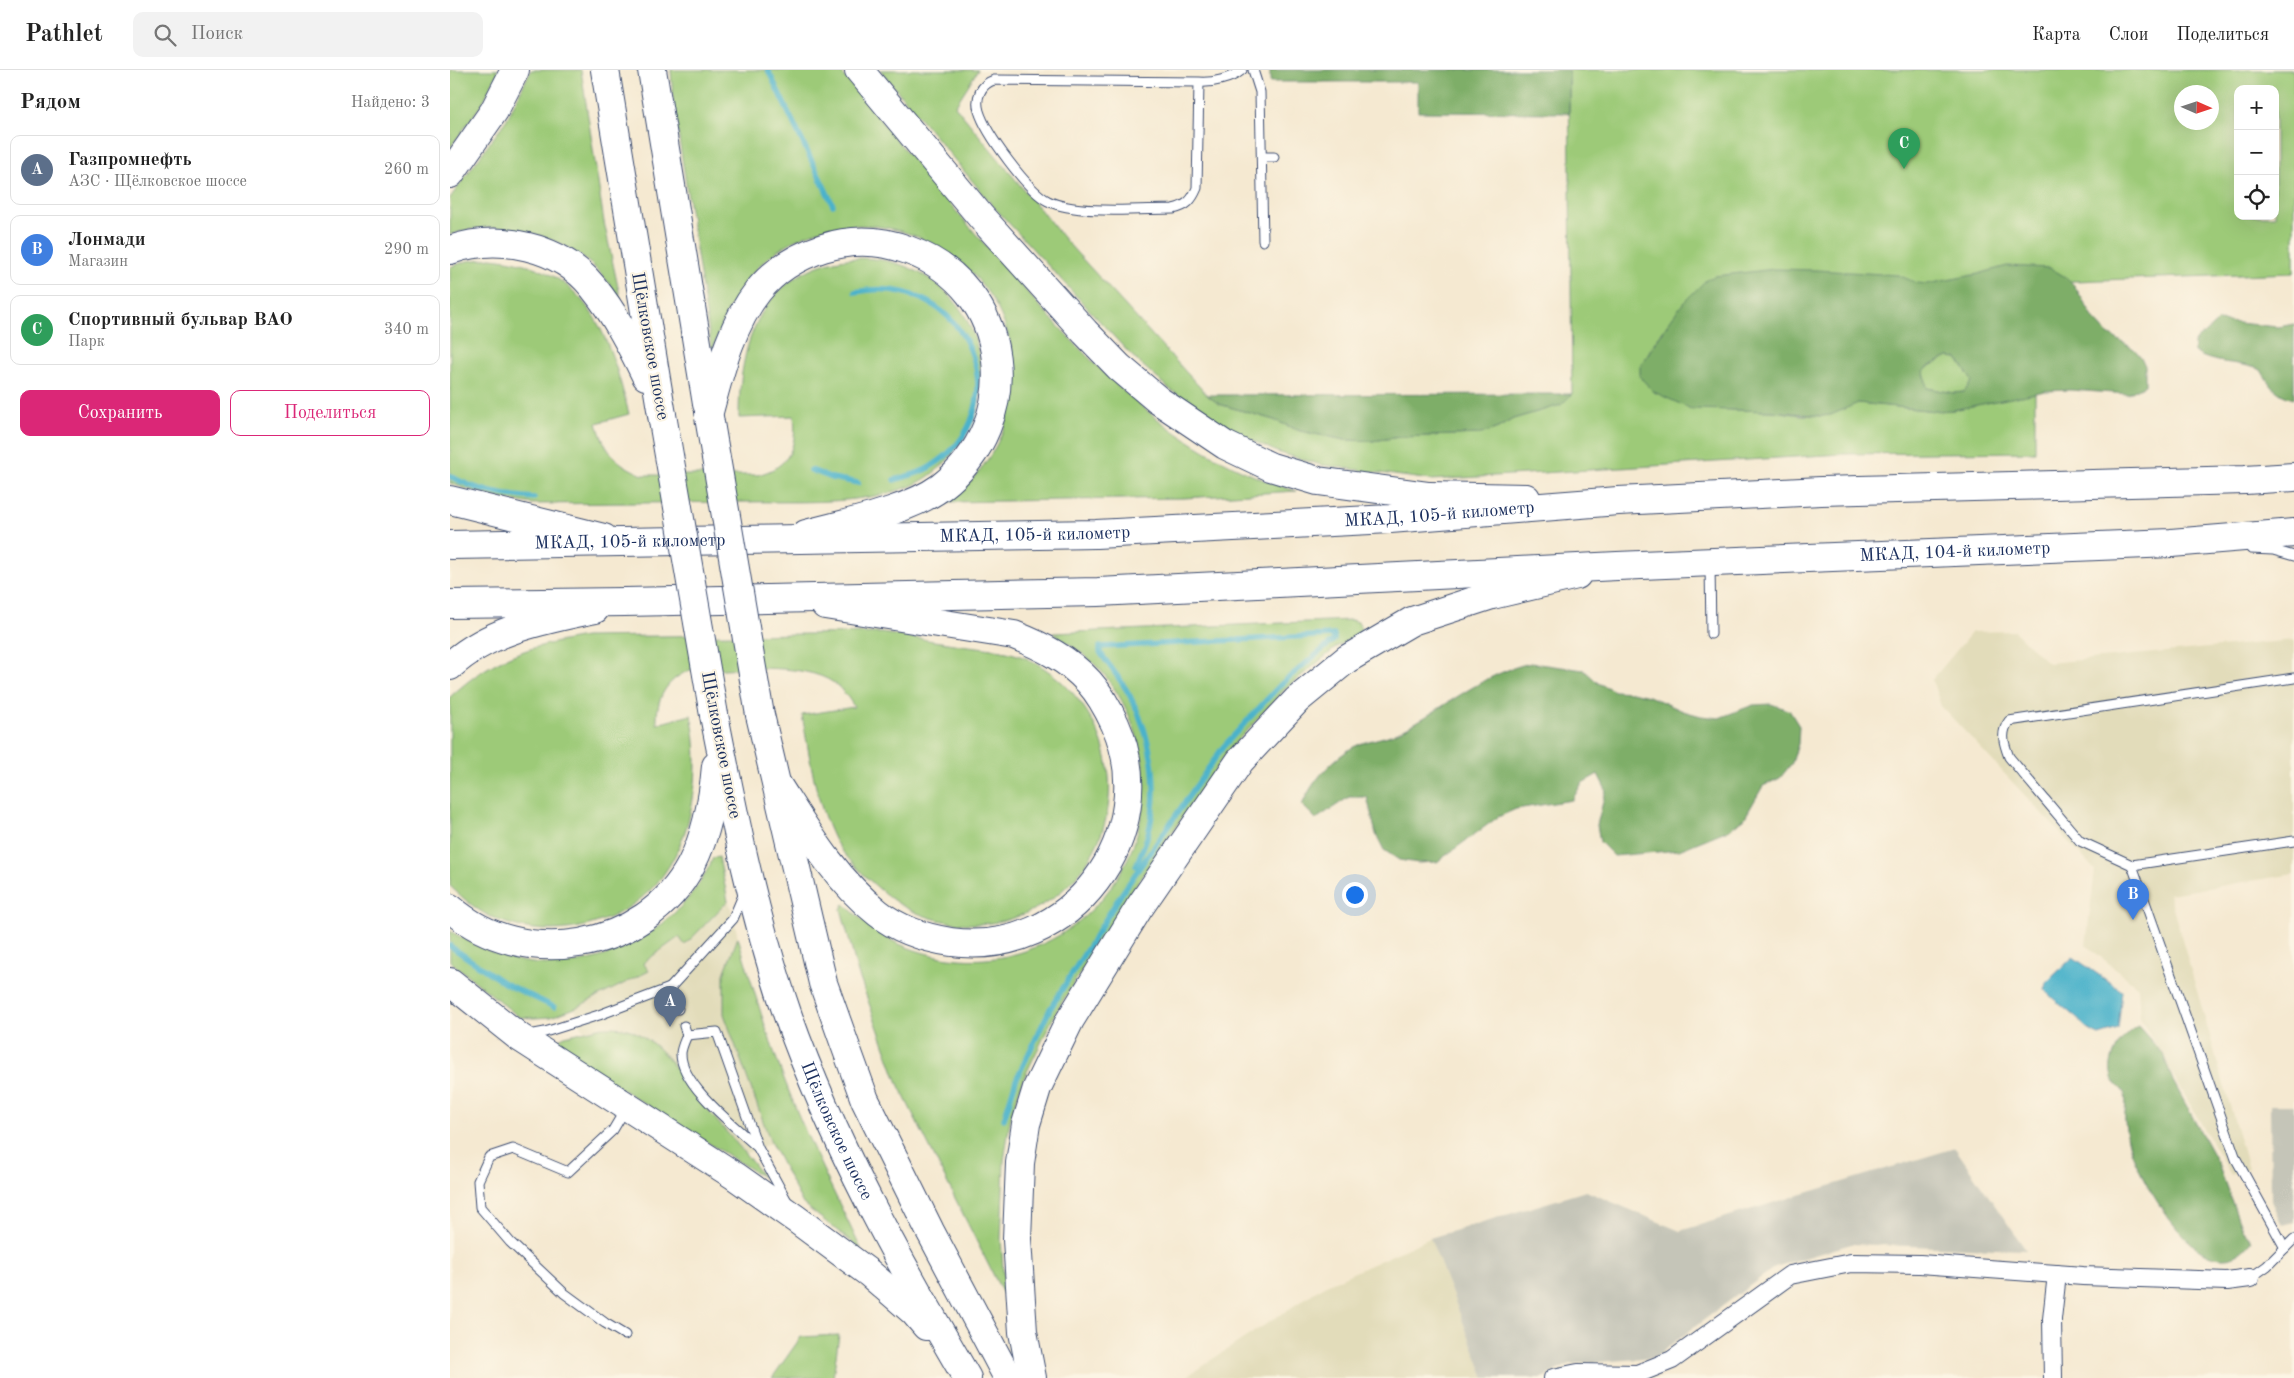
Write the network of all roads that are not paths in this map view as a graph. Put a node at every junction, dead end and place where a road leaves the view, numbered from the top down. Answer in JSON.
{"nodes":[{"id":1,"x":515,"y":70,"type":"edge"},
{"id":2,"x":605,"y":70,"type":"edge"},
{"id":3,"x":652,"y":70,"type":"edge"},
{"id":4,"x":859,"y":70,"type":"edge"},
{"id":5,"x":1242,"y":70,"type":"edge"},
{"id":6,"x":1253,"y":70,"type":"edge"},
{"id":7,"x":1199,"y":82,"type":"junction"},
{"id":8,"x":1263,"y":157,"type":"junction"},
{"id":9,"x":1274,"y":157,"type":"dead end"},
{"id":10,"x":450,"y":174,"type":"edge"},
{"id":11,"x":1263,"y":242,"type":"dead end"},
{"id":12,"x":450,"y":250,"type":"edge"},
{"id":13,"x":661,"y":410,"type":"junction"},
{"id":14,"x":709,"y":414,"type":"junction"},
{"id":15,"x":2294,"y":477,"type":"edge"},
{"id":16,"x":450,"y":500,"type":"edge"},
{"id":17,"x":1618,"y":500,"type":"junction"},
{"id":18,"x":2294,"y":533,"type":"edge"},
{"id":19,"x":782,"y":540,"type":"junction"},
{"id":20,"x":625,"y":543,"type":"junction"},
{"id":21,"x":2171,"y":543,"type":"junction"},
{"id":22,"x":450,"y":545,"type":"edge"},
{"id":23,"x":2294,"y":556,"type":"edge"},
{"id":24,"x":1710,"y":562,"type":"junction"},
{"id":25,"x":1617,"y":566,"type":"junction"},
{"id":26,"x":784,"y":599,"type":"junction"},
{"id":27,"x":625,"y":602,"type":"junction"},
{"id":28,"x":450,"y":604,"type":"edge"},
{"id":29,"x":1711,"y":634,"type":"dead end"},
{"id":30,"x":450,"y":666,"type":"edge"},
{"id":31,"x":2294,"y":678,"type":"edge"},
{"id":32,"x":716,"y":726,"type":"junction"},
{"id":33,"x":778,"y":786,"type":"junction"},
{"id":34,"x":2294,"y":841,"type":"edge"},
{"id":35,"x":2132,"y":865,"type":"junction"},
{"id":36,"x":747,"y":876,"type":"junction"},
{"id":37,"x":450,"y":908,"type":"edge"},
{"id":38,"x":450,"y":982,"type":"edge"},
{"id":39,"x":670,"y":988,"type":"junction"},
{"id":40,"x":678,"y":1009,"type":"dead end"},
{"id":41,"x":519,"y":1036,"type":"junction"},
{"id":42,"x":627,"y":1106,"type":"junction"},
{"id":43,"x":758,"y":1148,"type":"junction"},
{"id":44,"x":796,"y":1219,"type":"junction"},
{"id":45,"x":2294,"y":1238,"type":"edge"},
{"id":46,"x":2285,"y":1248,"type":"junction"},
{"id":47,"x":2056,"y":1274,"type":"junction"},
{"id":48,"x":2250,"y":1278,"type":"joint"},
{"id":49,"x":626,"y":1335,"type":"dead end"},
{"id":50,"x":963,"y":1370,"type":"edge"},
{"id":51,"x":1005,"y":1372,"type":"edge"},
{"id":52,"x":1032,"y":1378,"type":"edge"},
{"id":53,"x":1553,"y":1378,"type":"edge"},
{"id":54,"x":2053,"y":1378,"type":"edge"}],
"edges":[{"from":1,"to":10,"type":"main road"},
{"from":2,"to":13,"type":"main road","name":"Щёлковское шоссе"},
{"from":3,"to":14,"type":"main road"},
{"from":4,"to":17,"type":"main road"},
{"from":5,"to":7,"type":"lane"},
{"from":6,"to":8,"type":"lane"},
{"from":7,"to":7,"type":"lane"},
{"from":8,"to":9,"type":"lane"},
{"from":8,"to":11,"type":"lane"},
{"from":12,"to":13,"type":"main road"},
{"from":13,"to":32,"type":"main road","name":"Щёлковское шоссе","bridge":true},
{"from":14,"to":19,"type":"main road"},
{"from":14,"to":33,"type":"main road","bridge":true},
{"from":15,"to":17,"type":"main road"},
{"from":16,"to":20,"type":"main road"},
{"from":17,"to":19,"type":"main road","name":"МКАД, 105-й километр"},
{"from":18,"to":21,"type":"main road","name":"МКАД, 104-й километр"},
{"from":19,"to":20,"type":"main road","name":"МКАД, 105-й километр"},
{"from":20,"to":22,"type":"main road","name":"МКАД, 105-й километр"},
{"from":21,"to":23,"type":"lane"},
{"from":21,"to":24,"type":"main road","name":"МКАД, 104-й километр"},
{"from":24,"to":25,"type":"main road","name":"МКАД, 104-й километр"},
{"from":24,"to":29,"type":"lane"},
{"from":25,"to":26,"type":"main road"},
{"from":25,"to":52,"type":"main road"},
{"from":26,"to":27,"type":"main road"},
{"from":26,"to":33,"type":"main road"},
{"from":27,"to":28,"type":"main road"},
{"from":27,"to":30,"type":"main road"},
{"from":31,"to":35,"type":"lane"},
{"from":32,"to":36,"type":"main road","name":"Щёлковское шоссе"},
{"from":32,"to":37,"type":"main road"},
{"from":33,"to":51,"type":"main road"},
{"from":34,"to":35,"type":"lane"},
{"from":35,"to":46,"type":"lane"},
{"from":36,"to":39,"type":"lane"},
{"from":36,"to":50,"type":"main road","name":"Щёлковское шоссе"},
{"from":38,"to":41,"type":"main road"},
{"from":39,"to":40,"type":"lane"},
{"from":39,"to":41,"type":"lane"},
{"from":41,"to":42,"type":"main road"},
{"from":42,"to":44,"type":"main road"},
{"from":42,"to":49,"type":"lane"},
{"from":43,"to":43,"type":"lane"},
{"from":43,"to":44,"type":"lane"},
{"from":44,"to":50,"type":"main road"},
{"from":45,"to":46,"type":"lane"},
{"from":46,"to":48,"type":"lane"},
{"from":47,"to":48,"type":"street"},
{"from":47,"to":53,"type":"street"},
{"from":47,"to":54,"type":"street"}]}
